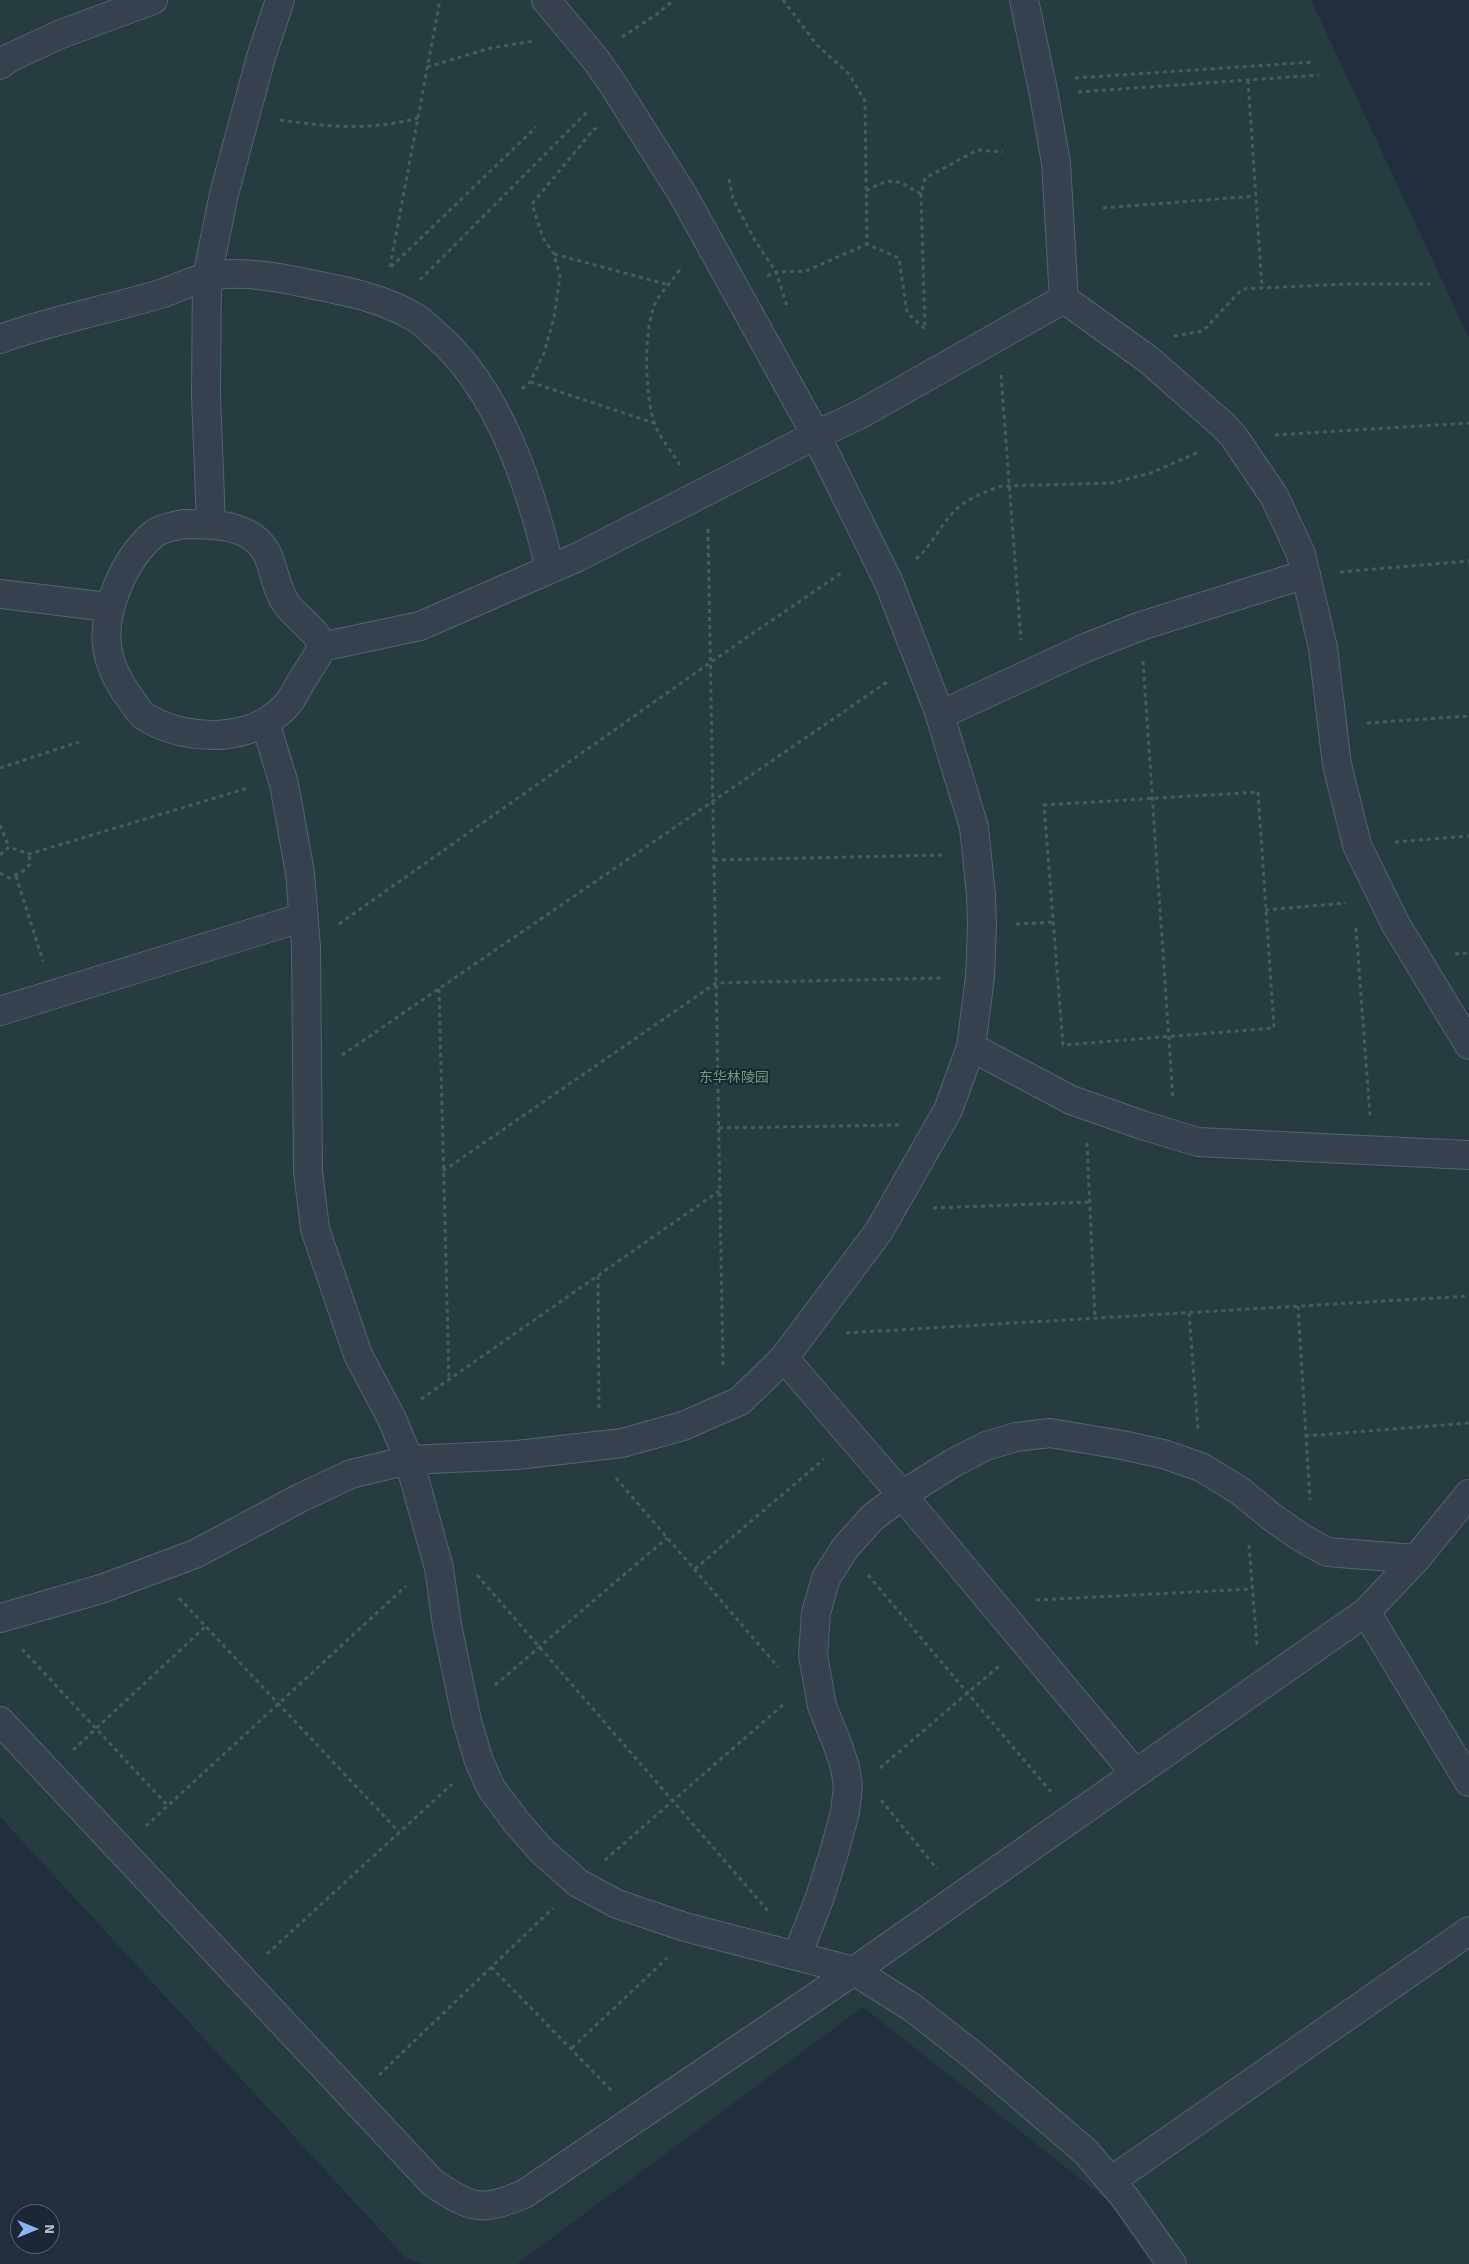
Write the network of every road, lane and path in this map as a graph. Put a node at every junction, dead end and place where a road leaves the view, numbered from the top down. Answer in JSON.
{"nodes":[{"id":1,"x":153,"y":0,"type":"edge"},
{"id":2,"x":280,"y":0,"type":"edge"},
{"id":3,"x":440,"y":0,"type":"edge"},
{"id":4,"x":546,"y":0,"type":"edge"},
{"id":5,"x":674,"y":0,"type":"edge"},
{"id":6,"x":783,"y":0,"type":"edge"},
{"id":7,"x":1024,"y":0,"type":"edge"},
{"id":8,"x":538,"y":40,"type":"dead end"},
{"id":9,"x":618,"y":40,"type":"dead end"},
{"id":10,"x":3,"y":55,"type":"edge"},
{"id":11,"x":1314,"y":62,"type":"dead end"},
{"id":12,"x":427,"y":66,"type":"junction"},
{"id":13,"x":1320,"y":75,"type":"dead end"},
{"id":14,"x":1248,"y":80,"type":"junction"},
{"id":15,"x":614,"y":86,"type":"junction"},
{"id":16,"x":1043,"y":87,"type":"junction"},
{"id":17,"x":418,"y":118,"type":"junction"},
{"id":18,"x":536,"y":127,"type":"dead end"},
{"id":19,"x":276,"y":129,"type":"dead end"},
{"id":20,"x":607,"y":129,"type":"dead end"},
{"id":21,"x":1003,"y":152,"type":"dead end"},
{"id":22,"x":728,"y":179,"type":"dead end"},
{"id":23,"x":866,"y":191,"type":"junction"},
{"id":24,"x":921,"y":194,"type":"junction"},
{"id":25,"x":1255,"y":196,"type":"junction"},
{"id":26,"x":1103,"y":208,"type":"dead end"},
{"id":27,"x":868,"y":244,"type":"junction"},
{"id":28,"x":554,"y":254,"type":"junction"},
{"id":29,"x":679,"y":259,"type":"dead end"},
{"id":30,"x":390,"y":268,"type":"junction"},
{"id":31,"x":776,"y":272,"type":"junction"},
{"id":32,"x":207,"y":277,"type":"junction"},
{"id":33,"x":1430,"y":284,"type":"dead end"},
{"id":34,"x":669,"y":285,"type":"junction"},
{"id":35,"x":1262,"y":288,"type":"junction"},
{"id":36,"x":736,"y":289,"type":"junction"},
{"id":37,"x":1064,"y":299,"type":"junction"},
{"id":38,"x":388,"y":305,"type":"junction"},
{"id":39,"x":787,"y":307,"type":"dead end"},
{"id":40,"x":0,"y":338,"type":"edge"},
{"id":41,"x":1138,"y":351,"type":"junction"},
{"id":42,"x":1000,"y":372,"type":"dead end"},
{"id":43,"x":530,"y":382,"type":"junction"},
{"id":44,"x":494,"y":408,"type":"junction"},
{"id":45,"x":654,"y":423,"type":"junction"},
{"id":46,"x":1469,"y":423,"type":"edge"},
{"id":47,"x":816,"y":435,"type":"junction"},
{"id":48,"x":1234,"y":437,"type":"junction"},
{"id":49,"x":1009,"y":486,"type":"junction"},
{"id":50,"x":699,"y":494,"type":"junction"},
{"id":51,"x":211,"y":524,"type":"junction"},
{"id":52,"x":873,"y":551,"type":"junction"},
{"id":53,"x":1469,"y":561,"type":"edge"},
{"id":54,"x":550,"y":569,"type":"junction"},
{"id":55,"x":1306,"y":574,"type":"junction"},
{"id":56,"x":886,"y":577,"type":"junction"},
{"id":57,"x":0,"y":594,"type":"edge"},
{"id":58,"x":108,"y":607,"type":"junction"},
{"id":59,"x":1141,"y":626,"type":"junction"},
{"id":60,"x":1021,"y":644,"type":"dead end"},
{"id":61,"x":321,"y":646,"type":"junction"},
{"id":62,"x":919,"y":660,"type":"junction"},
{"id":63,"x":711,"y":662,"type":"junction"},
{"id":64,"x":940,"y":715,"type":"junction"},
{"id":65,"x":1469,"y":716,"type":"edge"},
{"id":66,"x":265,"y":722,"type":"junction"},
{"id":67,"x":1333,"y":725,"type":"junction"},
{"id":68,"x":79,"y":742,"type":"dead end"},
{"id":69,"x":0,"y":768,"type":"edge"},
{"id":70,"x":282,"y":777,"type":"junction"},
{"id":71,"x":1151,"y":799,"type":"junction"},
{"id":72,"x":713,"y":801,"type":"junction"},
{"id":73,"x":0,"y":825,"type":"edge"},
{"id":74,"x":1469,"y":836,"type":"edge"},
{"id":75,"x":1357,"y":845,"type":"junction"},
{"id":76,"x":9,"y":847,"type":"junction"},
{"id":77,"x":29,"y":854,"type":"junction"},
{"id":78,"x":978,"y":854,"type":"junction"},
{"id":79,"x":0,"y":855,"type":"edge"},
{"id":80,"x":714,"y":860,"type":"junction"},
{"id":81,"x":0,"y":873,"type":"edge"},
{"id":82,"x":16,"y":876,"type":"junction"},
{"id":83,"x":1384,"y":900,"type":"junction"},
{"id":84,"x":1355,"y":902,"type":"junction"},
{"id":85,"x":1265,"y":910,"type":"junction"},
{"id":86,"x":304,"y":917,"type":"junction"},
{"id":87,"x":306,"y":947,"type":"junction"},
{"id":88,"x":980,"y":977,"type":"junction"},
{"id":89,"x":716,"y":982,"type":"junction"},
{"id":90,"x":439,"y":988,"type":"junction"},
{"id":91,"x":54,"y":994,"type":"junction"},
{"id":92,"x":0,"y":1011,"type":"edge"},
{"id":93,"x":1168,"y":1036,"type":"junction"},
{"id":94,"x":1469,"y":1045,"type":"edge"},
{"id":95,"x":971,"y":1047,"type":"junction"},
{"id":96,"x":308,"y":1078,"type":"junction"},
{"id":97,"x":1086,"y":1105,"type":"junction"},
{"id":98,"x":940,"y":1124,"type":"junction"},
{"id":99,"x":718,"y":1128,"type":"junction"},
{"id":100,"x":1176,"y":1136,"type":"junction"},
{"id":101,"x":1372,"y":1150,"type":"junction"},
{"id":102,"x":1469,"y":1156,"type":"edge"},
{"id":103,"x":443,"y":1171,"type":"junction"},
{"id":104,"x":720,"y":1191,"type":"junction"},
{"id":105,"x":1090,"y":1202,"type":"junction"},
{"id":106,"x":891,"y":1210,"type":"junction"},
{"id":107,"x":598,"y":1275,"type":"junction"},
{"id":108,"x":1469,"y":1296,"type":"edge"},
{"id":109,"x":1298,"y":1306,"type":"junction"},
{"id":110,"x":1189,"y":1313,"type":"junction"},
{"id":111,"x":1095,"y":1318,"type":"junction"},
{"id":112,"x":800,"y":1336,"type":"junction"},
{"id":113,"x":784,"y":1358,"type":"junction"},
{"id":114,"x":449,"y":1380,"type":"junction"},
{"id":115,"x":723,"y":1408,"type":"junction"},
{"id":116,"x":392,"y":1419,"type":"junction"},
{"id":117,"x":1469,"y":1423,"type":"edge"},
{"id":118,"x":851,"y":1436,"type":"junction"},
{"id":119,"x":1306,"y":1436,"type":"junction"},
{"id":120,"x":595,"y":1446,"type":"junction"},
{"id":121,"x":409,"y":1460,"type":"junction"},
{"id":122,"x":1201,"y":1467,"type":"junction"},
{"id":123,"x":1469,"y":1494,"type":"edge"},
{"id":124,"x":902,"y":1495,"type":"junction"},
{"id":125,"x":667,"y":1538,"type":"junction"},
{"id":126,"x":1249,"y":1544,"type":"dead end"},
{"id":127,"x":1313,"y":1544,"type":"junction"},
{"id":128,"x":845,"y":1548,"type":"junction"},
{"id":129,"x":436,"y":1558,"type":"junction"},
{"id":130,"x":1416,"y":1559,"type":"junction"},
{"id":131,"x":695,"y":1569,"type":"junction"},
{"id":132,"x":154,"y":1571,"type":"junction"},
{"id":133,"x":476,"y":1573,"type":"dead end"},
{"id":134,"x":1252,"y":1589,"type":"junction"},
{"id":135,"x":992,"y":1603,"type":"junction"},
{"id":136,"x":1366,"y":1612,"type":"junction"},
{"id":137,"x":0,"y":1618,"type":"edge"},
{"id":138,"x":206,"y":1626,"type":"junction"},
{"id":139,"x":1026,"y":1643,"type":"junction"},
{"id":140,"x":19,"y":1646,"type":"dead end"},
{"id":141,"x":540,"y":1647,"type":"junction"},
{"id":142,"x":1258,"y":1655,"type":"dead end"},
{"id":143,"x":781,"y":1669,"type":"dead end"},
{"id":144,"x":968,"y":1692,"type":"junction"},
{"id":145,"x":792,"y":1697,"type":"dead end"},
{"id":146,"x":278,"y":1704,"type":"junction"},
{"id":147,"x":465,"y":1710,"type":"junction"},
{"id":148,"x":0,"y":1721,"type":"edge"},
{"id":149,"x":96,"y":1729,"type":"junction"},
{"id":150,"x":479,"y":1760,"type":"junction"},
{"id":151,"x":49,"y":1773,"type":"junction"},
{"id":152,"x":1135,"y":1773,"type":"junction"},
{"id":153,"x":1469,"y":1782,"type":"edge"},
{"id":154,"x":856,"y":1788,"type":"junction"},
{"id":155,"x":673,"y":1801,"type":"junction"},
{"id":156,"x":168,"y":1806,"type":"junction"},
{"id":157,"x":1073,"y":1817,"type":"junction"},
{"id":158,"x":400,"y":1832,"type":"junction"},
{"id":159,"x":120,"y":1850,"type":"junction"},
{"id":160,"x":578,"y":1883,"type":"junction"},
{"id":161,"x":959,"y":1896,"type":"junction"},
{"id":162,"x":697,"y":1930,"type":"junction"},
{"id":163,"x":1469,"y":1931,"type":"edge"},
{"id":164,"x":789,"y":1954,"type":"junction"},
{"id":165,"x":491,"y":1967,"type":"junction"},
{"id":166,"x":854,"y":1971,"type":"junction"},
{"id":167,"x":241,"y":1978,"type":"junction"},
{"id":168,"x":572,"y":2048,"type":"junction"},
{"id":169,"x":354,"y":2099,"type":"junction"},
{"id":170,"x":638,"y":2118,"type":"junction"},
{"id":171,"x":1111,"y":2181,"type":"junction"},
{"id":172,"x":1172,"y":2264,"type":"edge"}],
"edges":[{"from":1,"to":10,"type":"lane"},
{"from":2,"to":32,"type":"lane"},
{"from":3,"to":12,"type":"path"},
{"from":4,"to":15,"type":"lane"},
{"from":5,"to":9,"type":"path"},
{"from":6,"to":23,"type":"path"},
{"from":7,"to":16,"type":"lane"},
{"from":8,"to":12,"type":"path"},
{"from":11,"to":16,"type":"path"},
{"from":12,"to":17,"type":"path"},
{"from":13,"to":14,"type":"path"},
{"from":14,"to":16,"type":"path"},
{"from":14,"to":25,"type":"path"},
{"from":15,"to":36,"type":"lane"},
{"from":15,"to":38,"type":"path"},
{"from":16,"to":37,"type":"lane"},
{"from":17,"to":19,"type":"path"},
{"from":17,"to":30,"type":"path"},
{"from":18,"to":30,"type":"path"},
{"from":20,"to":28,"type":"path"},
{"from":21,"to":24,"type":"path"},
{"from":22,"to":31,"type":"path"},
{"from":23,"to":24,"type":"path"},
{"from":23,"to":27,"type":"path"},
{"from":24,"to":27,"type":"path"},
{"from":25,"to":26,"type":"path"},
{"from":25,"to":35,"type":"path"},
{"from":27,"to":31,"type":"path"},
{"from":28,"to":34,"type":"path"},
{"from":28,"to":43,"type":"path"},
{"from":29,"to":34,"type":"path"},
{"from":30,"to":38,"type":"path"},
{"from":31,"to":36,"type":"path"},
{"from":31,"to":39,"type":"path"},
{"from":32,"to":38,"type":"lane"},
{"from":32,"to":40,"type":"lane"},
{"from":32,"to":51,"type":"lane"},
{"from":33,"to":35,"type":"path"},
{"from":34,"to":45,"type":"path"},
{"from":35,"to":41,"type":"path"},
{"from":36,"to":47,"type":"lane"},
{"from":37,"to":41,"type":"lane"},
{"from":37,"to":47,"type":"lane"},
{"from":38,"to":44,"type":"lane"},
{"from":41,"to":48,"type":"lane"},
{"from":42,"to":49,"type":"path"},
{"from":43,"to":44,"type":"path"},
{"from":43,"to":45,"type":"path"},
{"from":44,"to":54,"type":"lane"},
{"from":45,"to":50,"type":"path"},
{"from":46,"to":48,"type":"path"},
{"from":47,"to":50,"type":"lane"},
{"from":47,"to":52,"type":"lane"},
{"from":48,"to":49,"type":"path"},
{"from":48,"to":55,"type":"lane"},
{"from":49,"to":56,"type":"path"},
{"from":49,"to":60,"type":"path"},
{"from":50,"to":54,"type":"lane"},
{"from":50,"to":63,"type":"path"},
{"from":51,"to":58,"type":"lane"},
{"from":51,"to":61,"type":"lane"},
{"from":52,"to":56,"type":"lane"},
{"from":52,"to":63,"type":"path"},
{"from":53,"to":55,"type":"path"},
{"from":54,"to":61,"type":"lane"},
{"from":55,"to":59,"type":"lane"},
{"from":55,"to":67,"type":"lane"},
{"from":56,"to":62,"type":"lane"},
{"from":57,"to":58,"type":"lane"},
{"from":58,"to":66,"type":"lane"},
{"from":59,"to":64,"type":"lane"},
{"from":59,"to":71,"type":"path"},
{"from":61,"to":66,"type":"lane"},
{"from":62,"to":64,"type":"lane"},
{"from":62,"to":72,"type":"path"},
{"from":63,"to":72,"type":"path"},
{"from":63,"to":87,"type":"path"},
{"from":64,"to":78,"type":"lane"},
{"from":65,"to":67,"type":"path"},
{"from":66,"to":70,"type":"lane"},
{"from":67,"to":75,"type":"lane"},
{"from":68,"to":69,"type":"path"},
{"from":70,"to":77,"type":"path"},
{"from":70,"to":86,"type":"lane"},
{"from":71,"to":85,"type":"path"},
{"from":71,"to":93,"type":"path"},
{"from":71,"to":93,"type":"path"},
{"from":72,"to":80,"type":"path"},
{"from":72,"to":90,"type":"path"},
{"from":73,"to":76,"type":"path"},
{"from":74,"to":75,"type":"path"},
{"from":75,"to":83,"type":"lane"},
{"from":76,"to":77,"type":"path"},
{"from":76,"to":79,"type":"path"},
{"from":77,"to":82,"type":"path"},
{"from":78,"to":80,"type":"path"},
{"from":78,"to":88,"type":"lane"},
{"from":80,"to":89,"type":"path"},
{"from":81,"to":82,"type":"path"},
{"from":82,"to":91,"type":"path"},
{"from":83,"to":84,"type":"path"},
{"from":83,"to":94,"type":"lane"},
{"from":84,"to":85,"type":"path"},
{"from":84,"to":101,"type":"path"},
{"from":85,"to":93,"type":"path"},
{"from":86,"to":87,"type":"lane"},
{"from":86,"to":91,"type":"lane"},
{"from":87,"to":96,"type":"lane"},
{"from":88,"to":89,"type":"path"},
{"from":88,"to":95,"type":"lane"},
{"from":89,"to":99,"type":"path"},
{"from":89,"to":103,"type":"path"},
{"from":90,"to":96,"type":"path"},
{"from":90,"to":103,"type":"path"},
{"from":91,"to":92,"type":"lane"},
{"from":93,"to":100,"type":"path"},
{"from":95,"to":97,"type":"lane"},
{"from":95,"to":98,"type":"lane"},
{"from":96,"to":116,"type":"lane"},
{"from":97,"to":100,"type":"lane"},
{"from":97,"to":105,"type":"path"},
{"from":98,"to":99,"type":"path"},
{"from":98,"to":106,"type":"lane"},
{"from":99,"to":104,"type":"path"},
{"from":100,"to":101,"type":"lane"},
{"from":101,"to":102,"type":"lane"},
{"from":103,"to":114,"type":"path"},
{"from":104,"to":107,"type":"path"},
{"from":104,"to":115,"type":"path"},
{"from":105,"to":106,"type":"path"},
{"from":105,"to":111,"type":"path"},
{"from":106,"to":112,"type":"lane"},
{"from":107,"to":114,"type":"path"},
{"from":107,"to":120,"type":"path"},
{"from":108,"to":109,"type":"path"},
{"from":109,"to":110,"type":"path"},
{"from":109,"to":119,"type":"path"},
{"from":110,"to":111,"type":"path"},
{"from":110,"to":122,"type":"path"},
{"from":111,"to":112,"type":"path"},
{"from":112,"to":113,"type":"lane"},
{"from":113,"to":115,"type":"lane"},
{"from":113,"to":118,"type":"lane"},
{"from":114,"to":116,"type":"path"},
{"from":115,"to":120,"type":"lane"},
{"from":116,"to":121,"type":"lane"},
{"from":117,"to":119,"type":"path"},
{"from":118,"to":124,"type":"lane"},
{"from":118,"to":131,"type":"path"},
{"from":119,"to":127,"type":"path"},
{"from":120,"to":121,"type":"lane"},
{"from":120,"to":125,"type":"path"},
{"from":121,"to":129,"type":"lane"},
{"from":121,"to":132,"type":"lane"},
{"from":122,"to":124,"type":"lane"},
{"from":122,"to":127,"type":"lane"},
{"from":123,"to":130,"type":"lane"},
{"from":124,"to":128,"type":"lane"},
{"from":124,"to":135,"type":"lane"},
{"from":125,"to":131,"type":"path"},
{"from":125,"to":141,"type":"path"},
{"from":126,"to":134,"type":"path"},
{"from":127,"to":130,"type":"lane"},
{"from":128,"to":144,"type":"path"},
{"from":128,"to":154,"type":"lane"},
{"from":129,"to":146,"type":"path"},
{"from":129,"to":147,"type":"lane"},
{"from":130,"to":136,"type":"lane"},
{"from":131,"to":143,"type":"path"},
{"from":132,"to":137,"type":"lane"},
{"from":132,"to":138,"type":"path"},
{"from":133,"to":141,"type":"path"},
{"from":134,"to":135,"type":"path"},
{"from":134,"to":142,"type":"path"},
{"from":135,"to":139,"type":"lane"},
{"from":136,"to":152,"type":"lane"},
{"from":136,"to":153,"type":"lane"},
{"from":138,"to":146,"type":"path"},
{"from":138,"to":149,"type":"path"},
{"from":139,"to":144,"type":"path"},
{"from":139,"to":152,"type":"lane"},
{"from":140,"to":149,"type":"path"},
{"from":141,"to":147,"type":"path"},
{"from":141,"to":155,"type":"path"},
{"from":144,"to":154,"type":"path"},
{"from":144,"to":157,"type":"path"},
{"from":145,"to":155,"type":"path"},
{"from":146,"to":156,"type":"path"},
{"from":146,"to":158,"type":"path"},
{"from":147,"to":150,"type":"lane"},
{"from":148,"to":151,"type":"lane"},
{"from":149,"to":151,"type":"path"},
{"from":149,"to":156,"type":"path"},
{"from":150,"to":158,"type":"path"},
{"from":150,"to":160,"type":"lane"},
{"from":151,"to":159,"type":"lane"},
{"from":152,"to":157,"type":"lane"},
{"from":154,"to":161,"type":"path"},
{"from":154,"to":164,"type":"lane"},
{"from":155,"to":160,"type":"path"},
{"from":155,"to":164,"type":"path"},
{"from":156,"to":159,"type":"path"},
{"from":157,"to":161,"type":"lane"},
{"from":158,"to":167,"type":"path"},
{"from":159,"to":167,"type":"lane"},
{"from":160,"to":162,"type":"lane"},
{"from":160,"to":165,"type":"path"},
{"from":161,"to":166,"type":"lane"},
{"from":162,"to":164,"type":"lane"},
{"from":162,"to":168,"type":"path"},
{"from":163,"to":171,"type":"lane"},
{"from":164,"to":166,"type":"lane"},
{"from":165,"to":168,"type":"path"},
{"from":165,"to":169,"type":"path"},
{"from":166,"to":170,"type":"lane"},
{"from":166,"to":171,"type":"lane"},
{"from":167,"to":169,"type":"lane"},
{"from":168,"to":170,"type":"path"},
{"from":169,"to":170,"type":"lane"},
{"from":171,"to":172,"type":"lane"}]}
